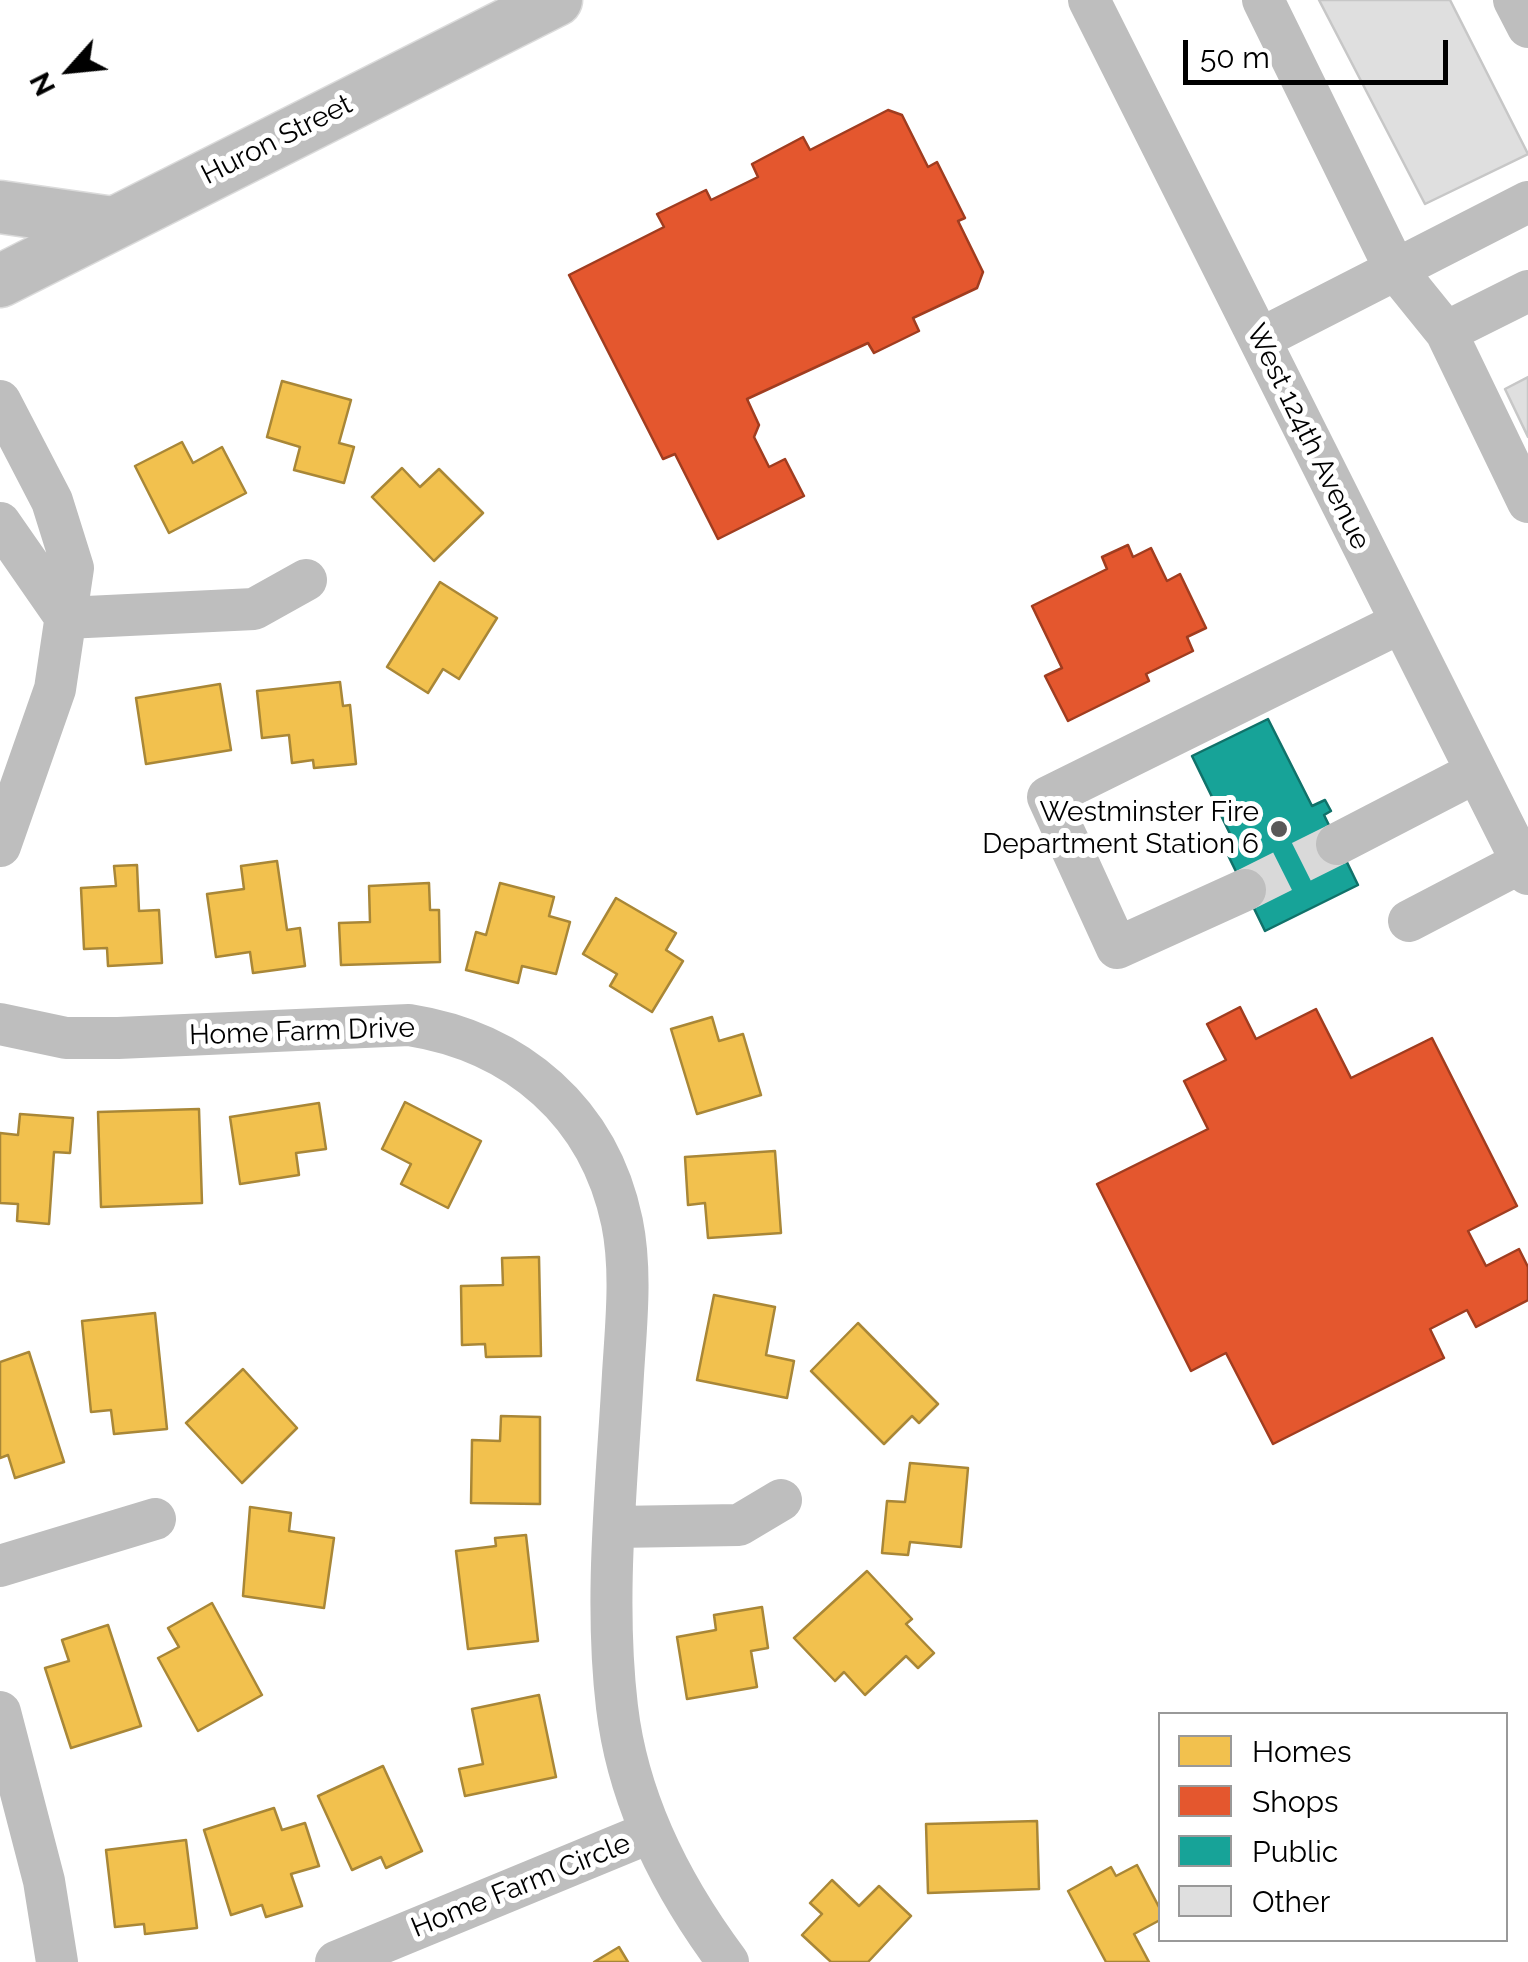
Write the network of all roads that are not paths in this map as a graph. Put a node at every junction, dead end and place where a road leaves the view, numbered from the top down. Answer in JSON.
{"nodes":[{"id":1,"x":556,"y":0,"type":"edge"},
{"id":2,"x":1089,"y":0,"type":"edge"},
{"id":3,"x":1263,"y":0,"type":"edge"},
{"id":4,"x":1514,"y":0,"type":"edge"},
{"id":5,"x":1528,"y":27,"type":"edge"},
{"id":6,"x":1528,"y":202,"type":"edge"},
{"id":7,"x":0,"y":207,"type":"edge"},
{"id":8,"x":113,"y":223,"type":"junction"},
{"id":9,"x":1395,"y":268,"type":"junction"},
{"id":10,"x":0,"y":282,"type":"edge"},
{"id":11,"x":1528,"y":291,"type":"edge"},
{"id":12,"x":1446,"y":332,"type":"junction"},
{"id":13,"x":1260,"y":339,"type":"junction"},
{"id":14,"x":0,"y":401,"type":"edge"},
{"id":15,"x":1528,"y":502,"type":"edge"},
{"id":16,"x":0,"y":523,"type":"edge"},
{"id":17,"x":306,"y":580,"type":"dead end"},
{"id":18,"x":66,"y":618,"type":"junction"},
{"id":19,"x":1400,"y":624,"type":"junction"},
{"id":20,"x":1476,"y":772,"type":"junction"},
{"id":21,"x":1338,"y":844,"type":"tunnel mouth"},
{"id":22,"x":0,"y":846,"type":"edge"},
{"id":23,"x":1525,"y":868,"type":"edge"},
{"id":24,"x":1245,"y":890,"type":"tunnel mouth"},
{"id":25,"x":1409,"y":921,"type":"dead end"},
{"id":26,"x":0,"y":1024,"type":"edge"},
{"id":27,"x":781,"y":1500,"type":"dead end"},
{"id":28,"x":155,"y":1519,"type":"dead end"},
{"id":29,"x":615,"y":1527,"type":"junction"},
{"id":30,"x":0,"y":1566,"type":"edge"},
{"id":31,"x":0,"y":1712,"type":"edge"},
{"id":32,"x":651,"y":1832,"type":"junction"},
{"id":33,"x":56,"y":1962,"type":"edge"},
{"id":34,"x":336,"y":1962,"type":"edge"},
{"id":35,"x":728,"y":1962,"type":"edge"}],
"edges":[{"from":1,"to":8,"type":"main road","name":"Huron Street"},
{"from":2,"to":13,"type":"street","name":"West 124th Avenue"},
{"from":3,"to":9,"type":"street"},
{"from":4,"to":5,"type":"street"},
{"from":6,"to":9,"type":"street"},
{"from":7,"to":8,"type":"main road"},
{"from":8,"to":10,"type":"main road","name":"Huron Street"},
{"from":9,"to":12,"type":"street"},
{"from":9,"to":13,"type":"street"},
{"from":11,"to":12,"type":"street"},
{"from":12,"to":15,"type":"street"},
{"from":13,"to":19,"type":"street","name":"West 124th Avenue"},
{"from":14,"to":18,"type":"street"},
{"from":16,"to":18,"type":"street"},
{"from":17,"to":18,"type":"street"},
{"from":18,"to":22,"type":"street"},
{"from":19,"to":20,"type":"street","name":"West 124th Avenue"},
{"from":19,"to":24,"type":"street"},
{"from":20,"to":21,"type":"street"},
{"from":20,"to":23,"type":"street","name":"West 124th Avenue"},
{"from":23,"to":25,"type":"street"},
{"from":26,"to":29,"type":"street","name":"Home Farm Drive"},
{"from":27,"to":29,"type":"street"},
{"from":28,"to":30,"type":"street"},
{"from":29,"to":32,"type":"street","name":"Home Farm Drive"},
{"from":31,"to":33,"type":"street"},
{"from":32,"to":34,"type":"street","name":"Home Farm Circle"},
{"from":32,"to":35,"type":"street","name":"Home Farm Drive"}]}
